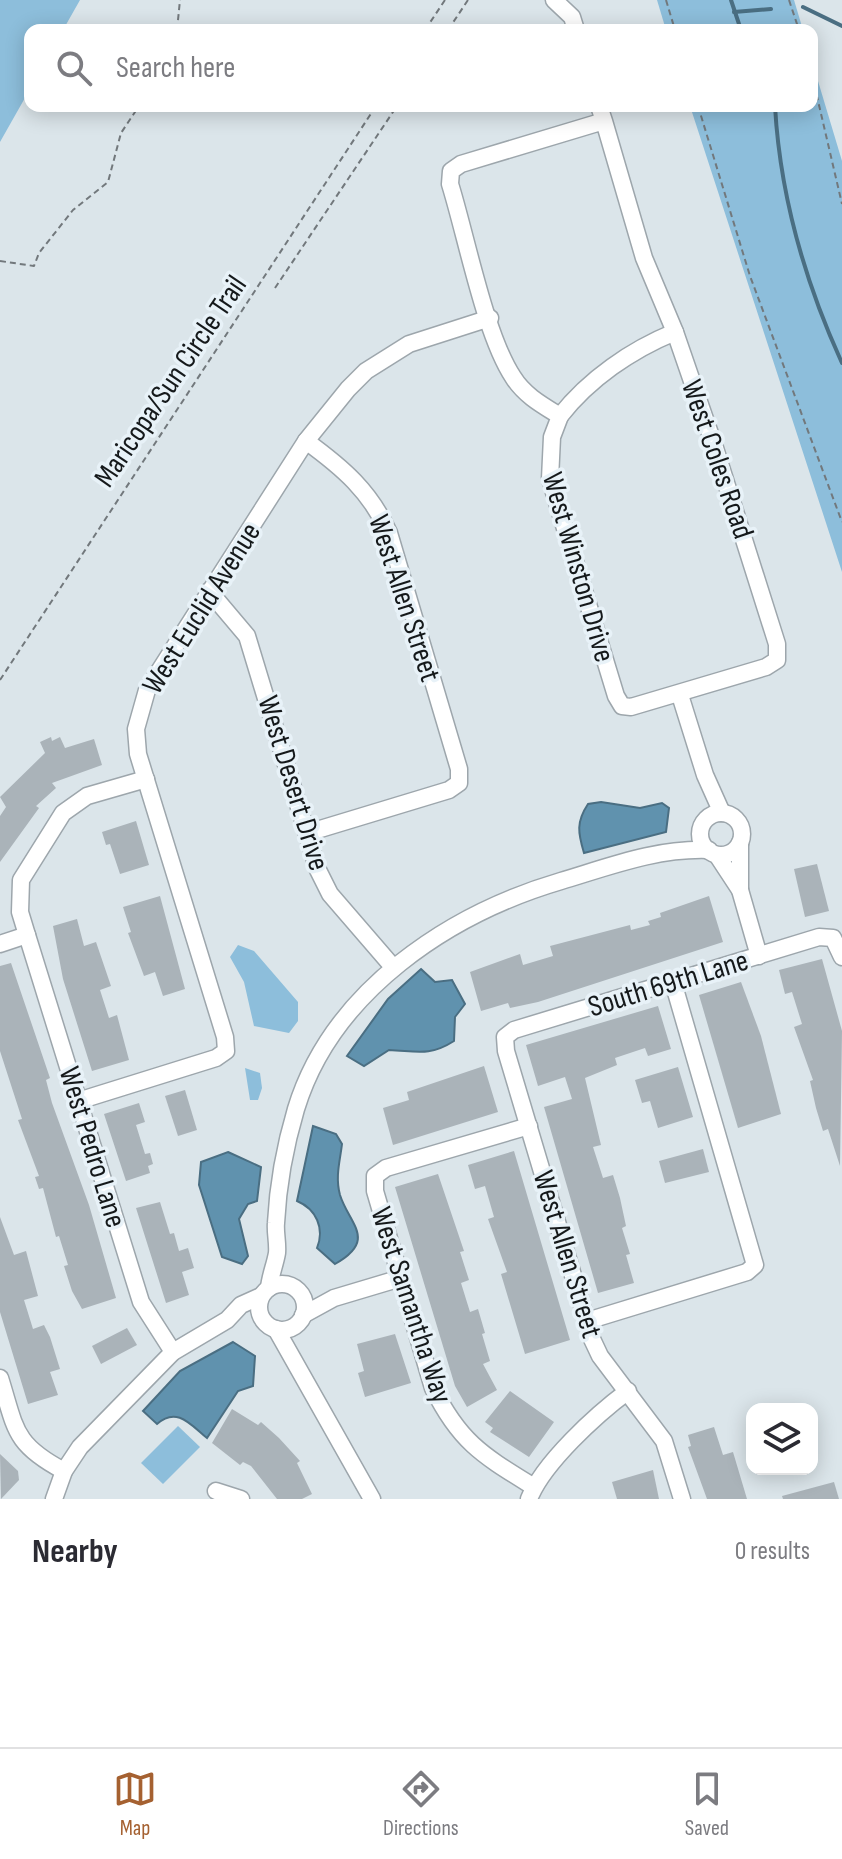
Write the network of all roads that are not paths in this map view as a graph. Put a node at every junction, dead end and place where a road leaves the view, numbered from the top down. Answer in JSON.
{"nodes":[{"id":1,"x":554,"y":0,"type":"edge"},
{"id":2,"x":574,"y":24,"type":"edge"},
{"id":3,"x":601,"y":114,"type":"edge"},
{"id":4,"x":490,"y":318,"type":"junction"},
{"id":5,"x":675,"y":332,"type":"junction"},
{"id":6,"x":560,"y":416,"type":"junction"},
{"id":7,"x":306,"y":441,"type":"junction"},
{"id":8,"x":209,"y":591,"type":"junction"},
{"id":9,"x":680,"y":695,"type":"junction"},
{"id":10,"x":622,"y":706,"type":"joint"},
{"id":11,"x":146,"y":779,"type":"junction"},
{"id":12,"x":711,"y":819,"type":"junction"},
{"id":13,"x":307,"y":833,"type":"junction"},
{"id":14,"x":740,"y":843,"type":"junction"},
{"id":15,"x":669,"y":849,"type":"junction"},
{"id":16,"x":713,"y":852,"type":"junction"},
{"id":17,"x":740,"y":890,"type":"junction"},
{"id":18,"x":27,"y":935,"type":"junction"},
{"id":19,"x":0,"y":944,"type":"edge"},
{"id":20,"x":759,"y":956,"type":"junction"},
{"id":21,"x":842,"y":957,"type":"edge"},
{"id":22,"x":393,"y":967,"type":"junction"},
{"id":23,"x":673,"y":982,"type":"junction"},
{"id":24,"x":505,"y":1037,"type":"joint"},
{"id":25,"x":78,"y":1101,"type":"junction"},
{"id":26,"x":529,"y":1126,"type":"junction"},
{"id":27,"x":277,"y":1253,"type":"junction"},
{"id":28,"x":401,"y":1278,"type":"junction"},
{"id":29,"x":296,"y":1289,"type":"junction"},
{"id":30,"x":265,"y":1292,"type":"junction"},
{"id":31,"x":334,"y":1298,"type":"junction"},
{"id":32,"x":227,"y":1320,"type":"junction"},
{"id":33,"x":300,"y":1320,"type":"junction"},
{"id":34,"x":587,"y":1321,"type":"junction"},
{"id":35,"x":270,"y":1325,"type":"junction"},
{"id":36,"x":173,"y":1352,"type":"junction"},
{"id":37,"x":295,"y":1363,"type":"junction"},
{"id":38,"x":0,"y":1378,"type":"edge"},
{"id":39,"x":628,"y":1391,"type":"junction"},
{"id":40,"x":64,"y":1471,"type":"junction"},
{"id":41,"x":216,"y":1491,"type":"dead end"},
{"id":42,"x":532,"y":1493,"type":"edge"},
{"id":43,"x":54,"y":1499,"type":"edge"},
{"id":44,"x":241,"y":1499,"type":"edge"},
{"id":45,"x":372,"y":1499,"type":"edge"},
{"id":46,"x":682,"y":1499,"type":"edge"}],
"edges":[{"from":1,"to":2,"type":"street"},
{"from":3,"to":4,"type":"street"},
{"from":3,"to":5,"type":"street","name":"West Coles Road"},
{"from":4,"to":6,"type":"street"},
{"from":4,"to":7,"type":"street","name":"West Euclid Avenue"},
{"from":5,"to":6,"type":"street"},
{"from":5,"to":9,"type":"street","name":"West Coles Road"},
{"from":6,"to":10,"type":"street","name":"West Winston Drive"},
{"from":7,"to":8,"type":"street","name":"West Euclid Avenue"},
{"from":7,"to":13,"type":"street","name":"West Allen Street"},
{"from":8,"to":11,"type":"street","name":"West Euclid Avenue"},
{"from":8,"to":13,"type":"street","name":"West Desert Drive"},
{"from":9,"to":10,"type":"street","name":"West Coles Road"},
{"from":9,"to":12,"type":"street"},
{"from":11,"to":18,"type":"street","name":"West Pedro Lane"},
{"from":11,"to":25,"type":"street","name":"West Euclid Avenue"},
{"from":12,"to":14,"type":"street"},
{"from":12,"to":15,"type":"street"},
{"from":12,"to":16,"type":"street"},
{"from":13,"to":22,"type":"street","name":"West Desert Drive"},
{"from":14,"to":16,"type":"street"},
{"from":14,"to":17,"type":"street"},
{"from":15,"to":16,"type":"street"},
{"from":15,"to":22,"type":"street"},
{"from":16,"to":17,"type":"street"},
{"from":17,"to":20,"type":"street"},
{"from":18,"to":19,"type":"street"},
{"from":18,"to":25,"type":"street","name":"West Pedro Lane"},
{"from":20,"to":21,"type":"street","name":"South 69th Lane"},
{"from":20,"to":23,"type":"street","name":"South 69th Lane"},
{"from":22,"to":27,"type":"street"},
{"from":23,"to":24,"type":"street","name":"South 69th Lane"},
{"from":23,"to":34,"type":"street"},
{"from":24,"to":26,"type":"street","name":"West Allen Street"},
{"from":25,"to":36,"type":"street","name":"West Pedro Lane"},
{"from":26,"to":28,"type":"street","name":"West Samantha Way"},
{"from":26,"to":34,"type":"street","name":"West Allen Street"},
{"from":27,"to":29,"type":"street"},
{"from":27,"to":30,"type":"street"},
{"from":28,"to":31,"type":"street"},
{"from":28,"to":42,"type":"street","name":"West Samantha Way"},
{"from":29,"to":30,"type":"street"},
{"from":29,"to":31,"type":"street"},
{"from":29,"to":33,"type":"street"},
{"from":30,"to":32,"type":"street"},
{"from":30,"to":35,"type":"street"},
{"from":31,"to":33,"type":"street"},
{"from":32,"to":35,"type":"street"},
{"from":32,"to":36,"type":"street"},
{"from":33,"to":35,"type":"street"},
{"from":33,"to":37,"type":"street"},
{"from":34,"to":39,"type":"street","name":"West Allen Street"},
{"from":35,"to":37,"type":"street"},
{"from":36,"to":40,"type":"street"},
{"from":37,"to":45,"type":"street"},
{"from":38,"to":40,"type":"street"},
{"from":39,"to":42,"type":"street"},
{"from":39,"to":46,"type":"street","name":"West Allen Street"},
{"from":40,"to":43,"type":"street"},
{"from":41,"to":44,"type":"street"}]}
